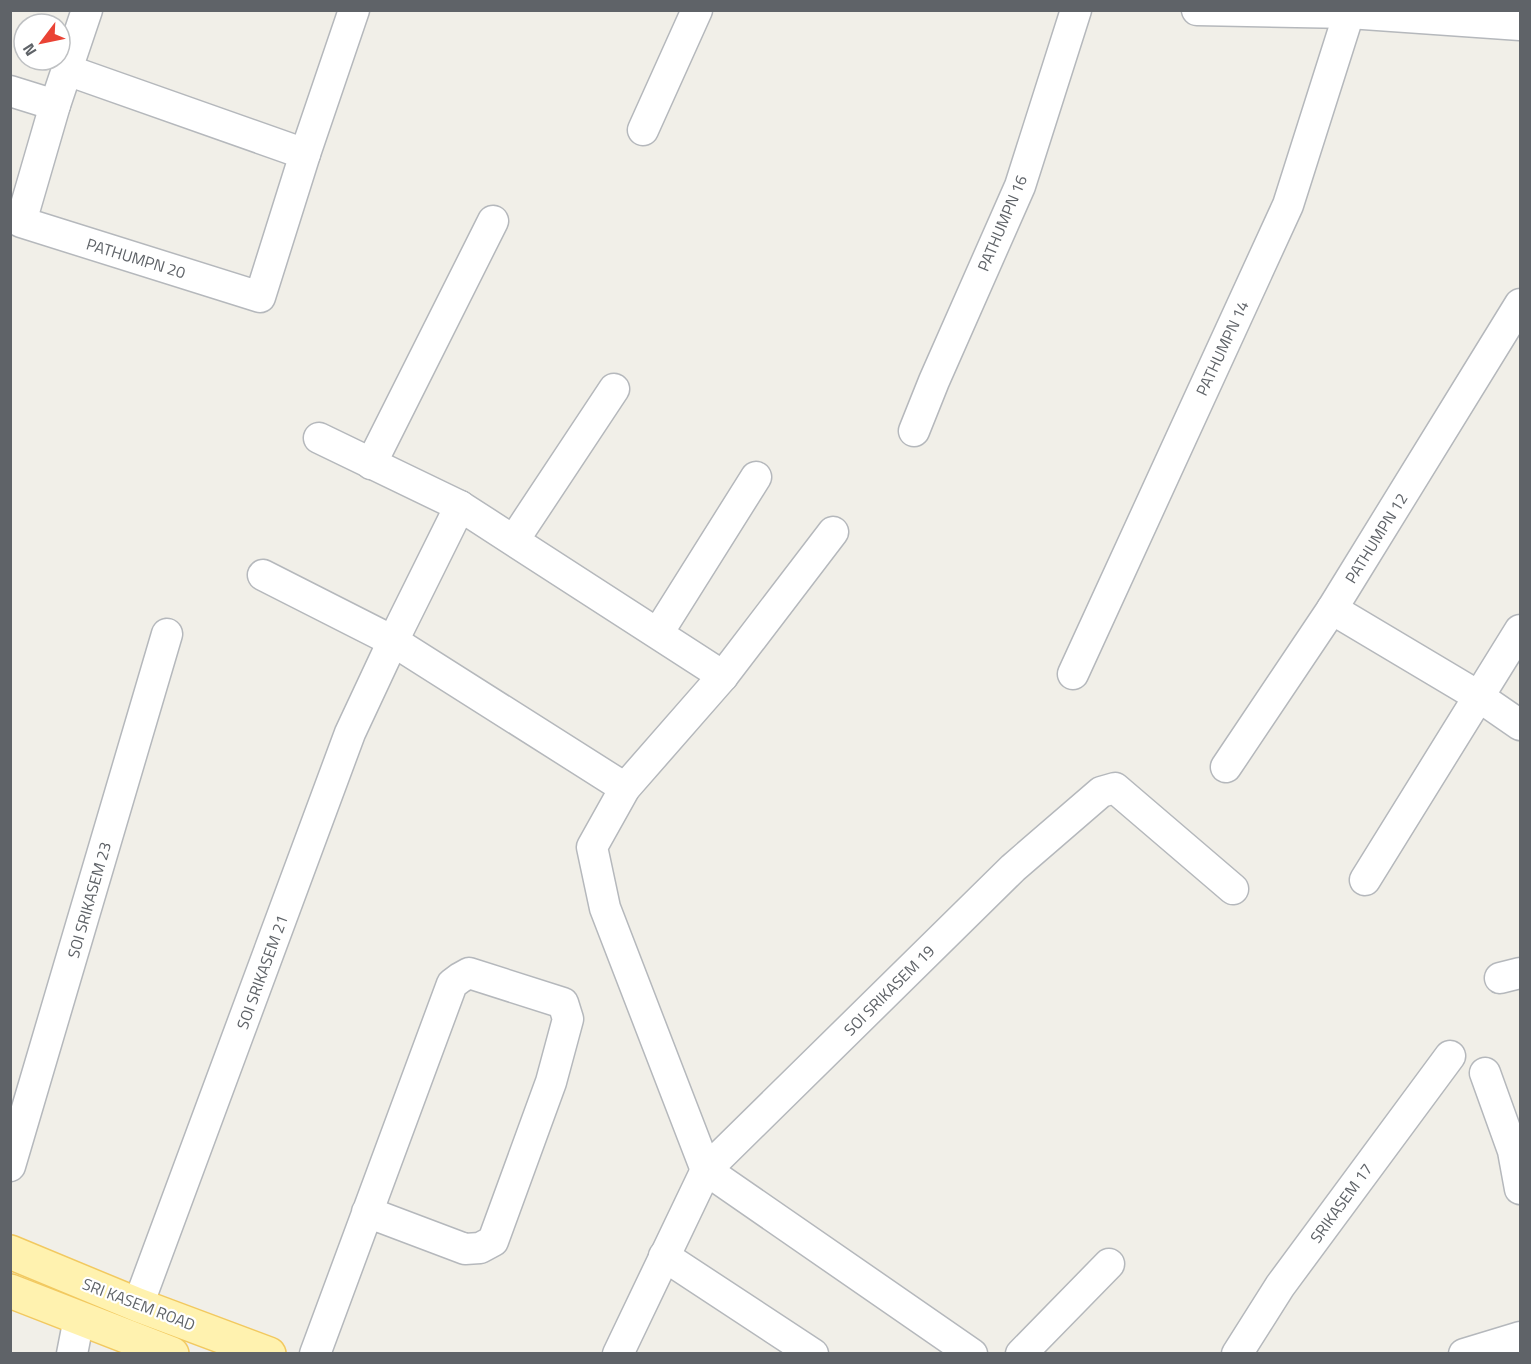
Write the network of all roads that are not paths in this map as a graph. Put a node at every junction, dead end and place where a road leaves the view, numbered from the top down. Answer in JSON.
{"nodes":[{"id":1,"x":87,"y":10,"type":"edge"},
{"id":2,"x":354,"y":10,"type":"edge"},
{"id":3,"x":697,"y":10,"type":"edge"},
{"id":4,"x":1076,"y":10,"type":"edge"},
{"id":5,"x":1197,"y":10,"type":"edge"},
{"id":6,"x":1349,"y":14,"type":"junction"},
{"id":7,"x":1521,"y":25,"type":"edge"},
{"id":8,"x":72,"y":55,"type":"edge"},
{"id":9,"x":66,"y":72,"type":"edge"},
{"id":10,"x":72,"y":72,"type":"edge"},
{"id":11,"x":10,"y":91,"type":"edge"},
{"id":12,"x":55,"y":105,"type":"junction"},
{"id":13,"x":643,"y":130,"type":"dead end"},
{"id":14,"x":305,"y":154,"type":"junction"},
{"id":15,"x":493,"y":221,"type":"dead end"},
{"id":16,"x":1521,"y":304,"type":"edge"},
{"id":17,"x":614,"y":388,"type":"dead end"},
{"id":18,"x":914,"y":431,"type":"dead end"},
{"id":19,"x":319,"y":438,"type":"dead end"},
{"id":20,"x":371,"y":464,"type":"junction"},
{"id":21,"x":756,"y":477,"type":"dead end"},
{"id":22,"x":460,"y":506,"type":"junction"},
{"id":23,"x":833,"y":532,"type":"dead end"},
{"id":24,"x":514,"y":540,"type":"junction"},
{"id":25,"x":262,"y":575,"type":"dead end"},
{"id":26,"x":1332,"y":609,"type":"junction"},
{"id":27,"x":1521,"y":630,"type":"edge"},
{"id":28,"x":658,"y":633,"type":"junction"},
{"id":29,"x":168,"y":634,"type":"dead end"},
{"id":30,"x":393,"y":641,"type":"junction"},
{"id":31,"x":1073,"y":674,"type":"dead end"},
{"id":32,"x":723,"y":676,"type":"junction"},
{"id":33,"x":1478,"y":696,"type":"junction"},
{"id":34,"x":1521,"y":725,"type":"edge"},
{"id":35,"x":1226,"y":768,"type":"dead end"},
{"id":36,"x":625,"y":788,"type":"junction"},
{"id":37,"x":1365,"y":880,"type":"dead end"},
{"id":38,"x":1233,"y":889,"type":"dead end"},
{"id":39,"x":1450,"y":1056,"type":"dead end"},
{"id":40,"x":1485,"y":1073,"type":"dead end"},
{"id":41,"x":1517,"y":1150,"type":"edge"},
{"id":42,"x":10,"y":1166,"type":"edge"},
{"id":43,"x":706,"y":1170,"type":"junction"},
{"id":44,"x":1521,"y":1189,"type":"edge"},
{"id":45,"x":367,"y":1212,"type":"junction"},
{"id":46,"x":10,"y":1252,"type":"edge"},
{"id":47,"x":664,"y":1256,"type":"junction"},
{"id":48,"x":1109,"y":1264,"type":"dead end"},
{"id":49,"x":10,"y":1291,"type":"edge"},
{"id":50,"x":138,"y":1305,"type":"junction"},
{"id":51,"x":79,"y":1318,"type":"junction"},
{"id":52,"x":1521,"y":1338,"type":"edge"},
{"id":53,"x":72,"y":1353,"type":"edge"},
{"id":54,"x":172,"y":1353,"type":"edge"},
{"id":55,"x":269,"y":1353,"type":"edge"},
{"id":56,"x":315,"y":1353,"type":"edge"},
{"id":57,"x":618,"y":1353,"type":"edge"},
{"id":58,"x":813,"y":1353,"type":"edge"},
{"id":59,"x":972,"y":1353,"type":"edge"},
{"id":60,"x":1021,"y":1353,"type":"edge"},
{"id":61,"x":1237,"y":1353,"type":"edge"},
{"id":62,"x":1464,"y":1353,"type":"edge"}],
"edges":[{"from":1,"to":8,"type":"street","name":"PATHUMPN 20"},
{"from":2,"to":14,"type":"street","name":"PATHUMPN 20"},
{"from":3,"to":13,"type":"street"},
{"from":4,"to":18,"type":"street","name":"PATHUMPN 16"},
{"from":5,"to":6,"type":"street"},
{"from":6,"to":7,"type":"street"},
{"from":6,"to":31,"type":"street","name":"PATHUMPN 14"},
{"from":9,"to":12,"type":"street","name":"PATHUMPN 20"},
{"from":10,"to":14,"type":"street"},
{"from":11,"to":12,"type":"street"},
{"from":12,"to":14,"type":"street","name":"PATHUMPN 20"},
{"from":15,"to":20,"type":"street"},
{"from":16,"to":26,"type":"street","name":"PATHUMPN 12"},
{"from":17,"to":24,"type":"street"},
{"from":19,"to":20,"type":"street"},
{"from":20,"to":22,"type":"street"},
{"from":21,"to":28,"type":"street"},
{"from":22,"to":24,"type":"street"},
{"from":22,"to":30,"type":"street","name":"SOI SRIKASEM 21"},
{"from":23,"to":32,"type":"street"},
{"from":24,"to":28,"type":"street"},
{"from":25,"to":30,"type":"street"},
{"from":26,"to":33,"type":"street"},
{"from":26,"to":35,"type":"street","name":"PATHUMPN 12"},
{"from":27,"to":33,"type":"street"},
{"from":28,"to":32,"type":"street"},
{"from":29,"to":42,"type":"street","name":"SOI SRIKASEM 23"},
{"from":30,"to":36,"type":"street"},
{"from":30,"to":50,"type":"street","name":"SOI SRIKASEM 21"},
{"from":32,"to":36,"type":"street"},
{"from":33,"to":34,"type":"street"},
{"from":33,"to":37,"type":"street"},
{"from":36,"to":43,"type":"street"},
{"from":38,"to":43,"type":"street","name":"SOI SRIKASEM 19"},
{"from":39,"to":61,"type":"street","name":"SRIKASEM 17"},
{"from":40,"to":41,"type":"street"},
{"from":41,"to":44,"type":"street"},
{"from":43,"to":47,"type":"street","name":"SOI SRIKASEM 19"},
{"from":43,"to":59,"type":"street"},
{"from":45,"to":45,"type":"street"},
{"from":45,"to":56,"type":"street"},
{"from":46,"to":50,"type":"main road","name":"SRI KASEM ROAD"},
{"from":47,"to":57,"type":"street","name":"SOI SRIKASEM 19"},
{"from":47,"to":58,"type":"street"},
{"from":48,"to":60,"type":"street"},
{"from":49,"to":51,"type":"main road","name":"SRI KASEM ROAD"},
{"from":50,"to":55,"type":"main road","name":"SRI KASEM ROAD"},
{"from":51,"to":53,"type":"street"},
{"from":51,"to":54,"type":"main road","name":"SRI KASEM ROAD"},
{"from":52,"to":62,"type":"street"}]}
